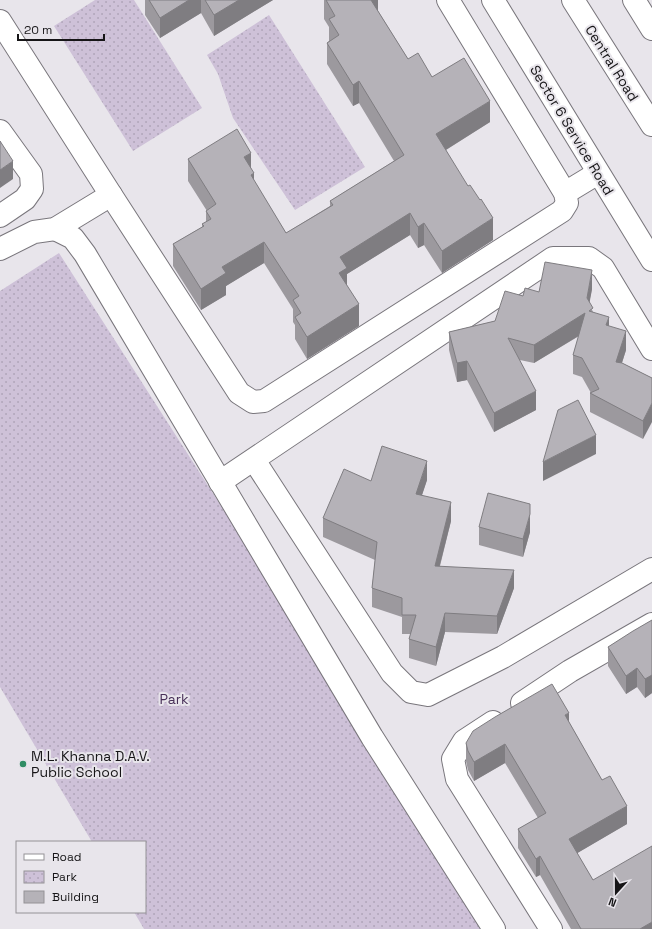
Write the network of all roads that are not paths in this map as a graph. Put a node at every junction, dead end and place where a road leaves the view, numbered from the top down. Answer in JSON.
{"nodes":[{"id":1,"x":448,"y":0,"type":"edge"},
{"id":2,"x":493,"y":0,"type":"edge"},
{"id":3,"x":573,"y":0,"type":"edge"},
{"id":4,"x":634,"y":0,"type":"edge"},
{"id":5,"x":0,"y":21,"type":"edge"},
{"id":6,"x":652,"y":29,"type":"edge"},
{"id":7,"x":652,"y":125,"type":"edge"},
{"id":8,"x":0,"y":131,"type":"edge"},
{"id":9,"x":598,"y":173,"type":"junction"},
{"id":10,"x":565,"y":193,"type":"junction"},
{"id":11,"x":111,"y":195,"type":"junction"},
{"id":12,"x":0,"y":216,"type":"edge"},
{"id":13,"x":55,"y":229,"type":"junction"},
{"id":14,"x":0,"y":249,"type":"edge"},
{"id":15,"x":652,"y":260,"type":"edge"},
{"id":16,"x":652,"y":349,"type":"edge"},
{"id":17,"x":254,"y":460,"type":"junction"},
{"id":18,"x":220,"y":482,"type":"junction"},
{"id":19,"x":652,"y":569,"type":"edge"},
{"id":20,"x":652,"y":624,"type":"edge"},
{"id":21,"x":494,"y":929,"type":"edge"},
{"id":22,"x":551,"y":929,"type":"edge"}],
"edges":[{"from":1,"to":10,"type":"street"},
{"from":2,"to":9,"type":"street","name":"Sector 6 Service Road"},
{"from":3,"to":7,"type":"street","name":"Central Road"},
{"from":4,"to":6,"type":"street"},
{"from":5,"to":11,"type":"street"},
{"from":8,"to":12,"type":"street"},
{"from":9,"to":10,"type":"street"},
{"from":9,"to":15,"type":"street","name":"Sector 6 Service Road"},
{"from":10,"to":11,"type":"street"},
{"from":11,"to":13,"type":"street"},
{"from":13,"to":14,"type":"street"},
{"from":13,"to":18,"type":"street"},
{"from":16,"to":17,"type":"street"},
{"from":17,"to":18,"type":"street"},
{"from":17,"to":19,"type":"street"},
{"from":18,"to":21,"type":"street"},
{"from":20,"to":22,"type":"street"}]}
